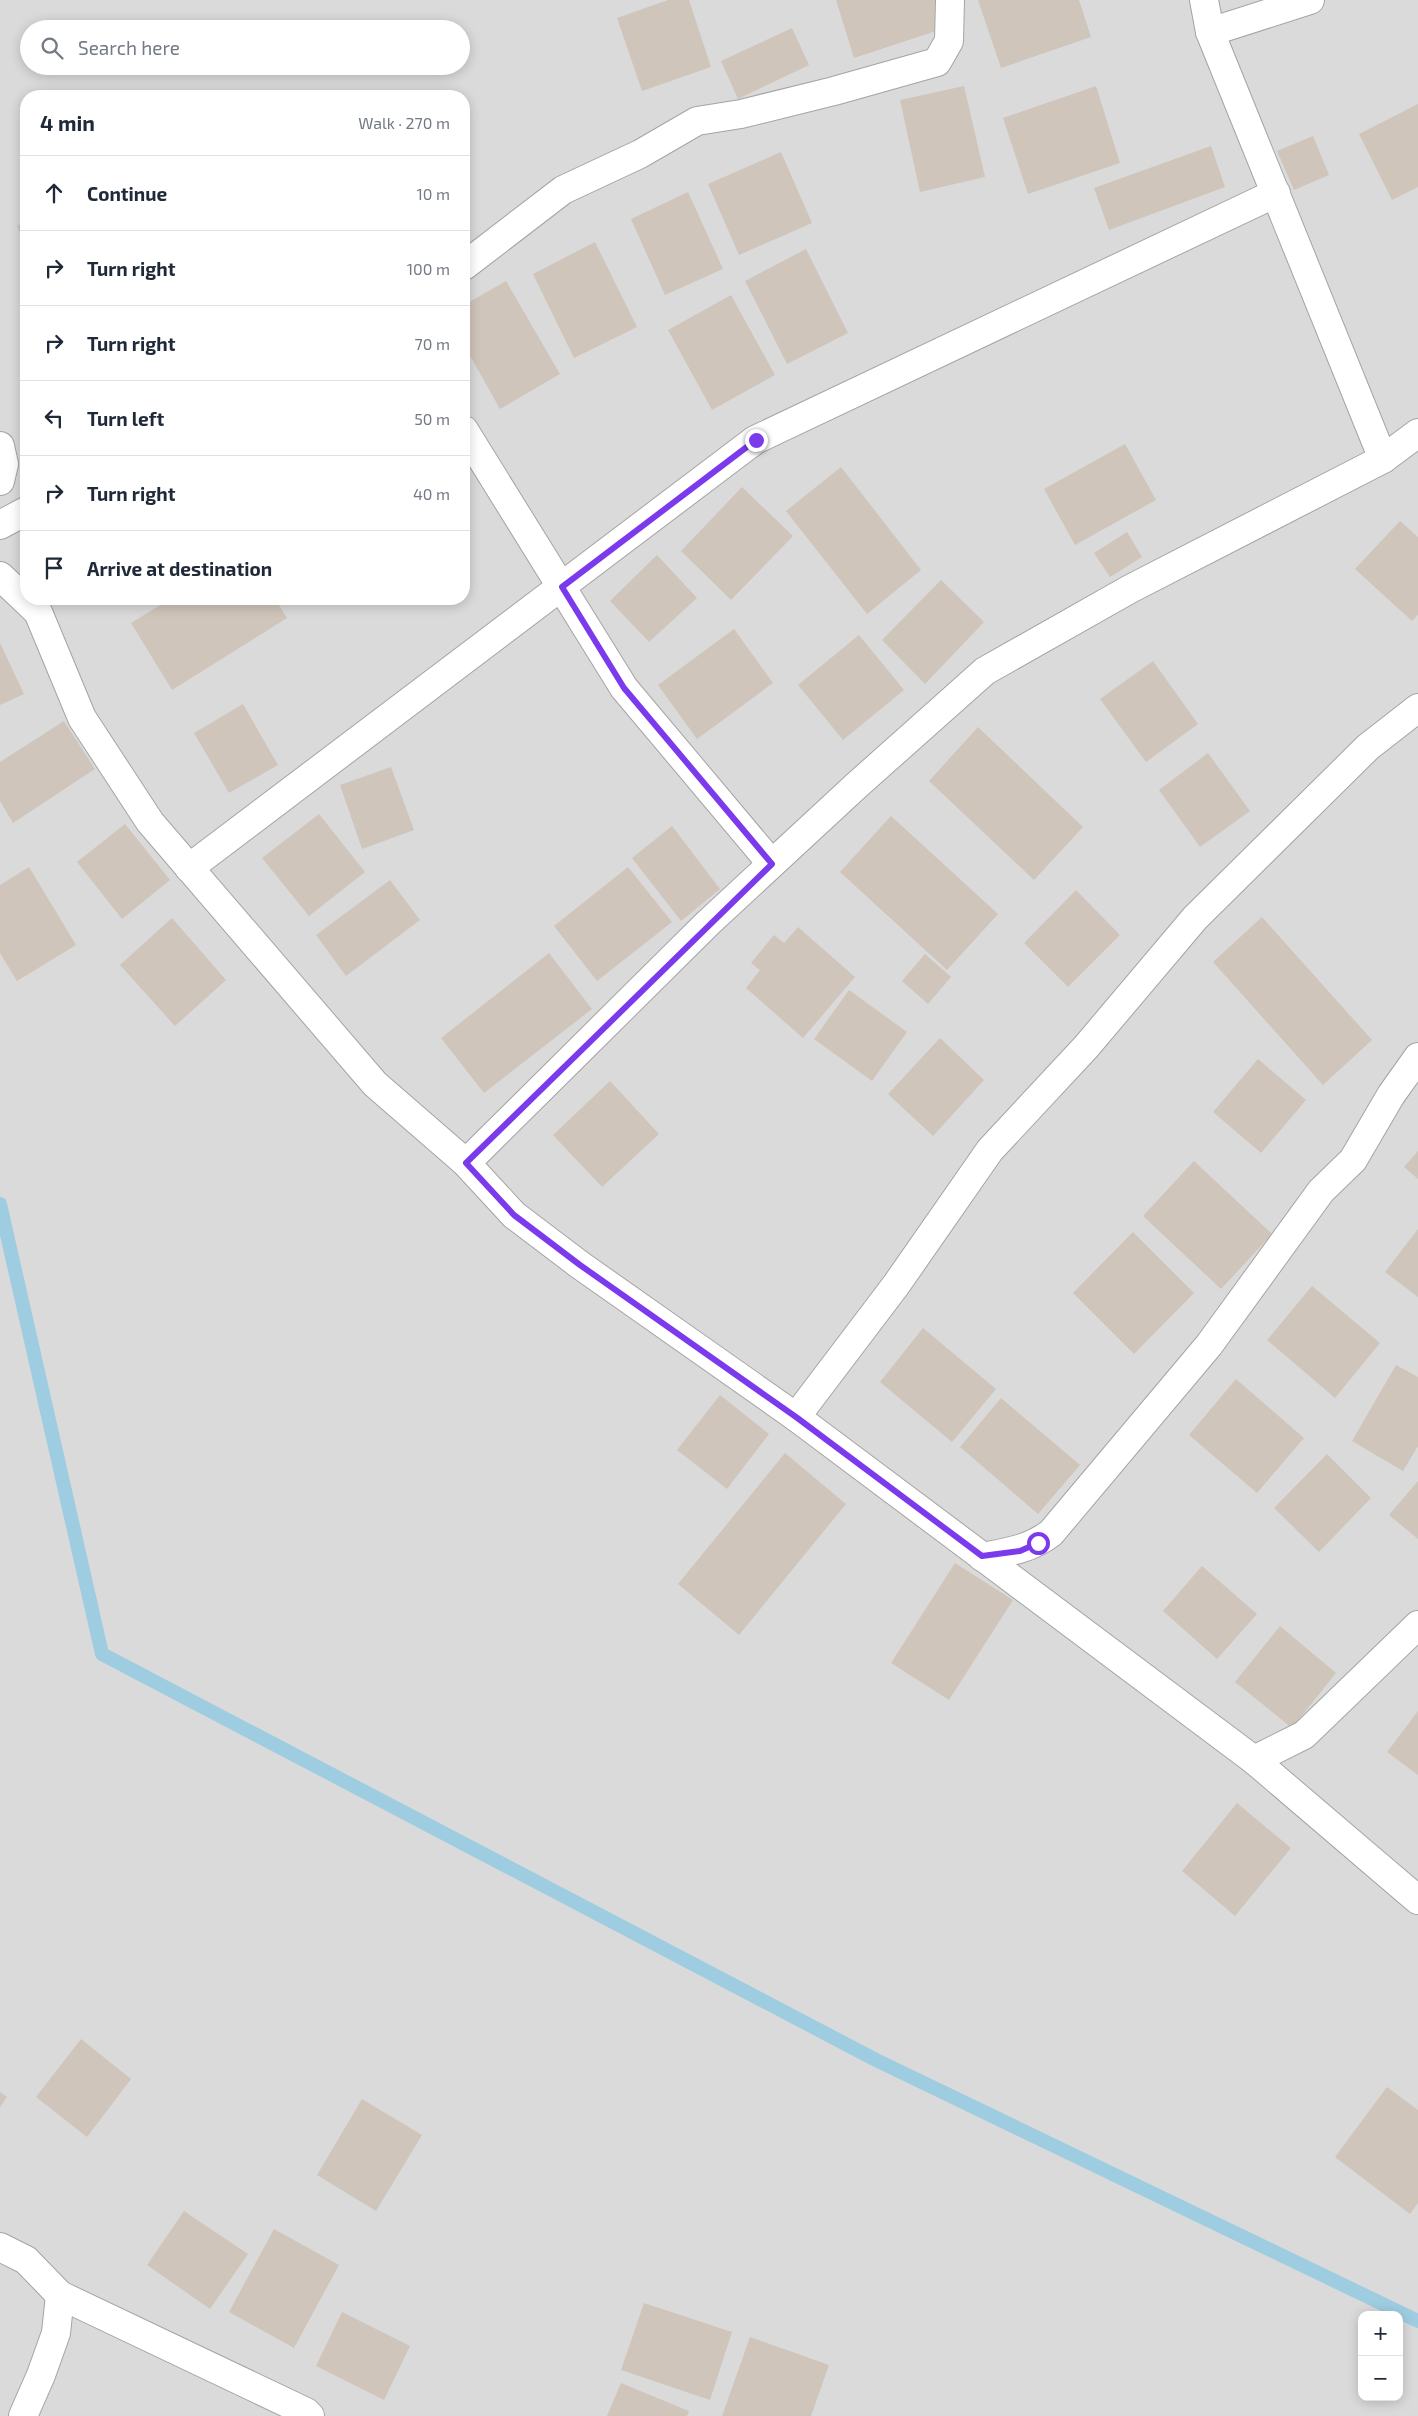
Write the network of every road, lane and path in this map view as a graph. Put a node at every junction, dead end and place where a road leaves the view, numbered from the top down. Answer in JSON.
{"nodes":[{"id":1,"x":950,"y":0,"type":"edge"},
{"id":2,"x":1204,"y":0,"type":"edge"},
{"id":3,"x":1310,"y":0,"type":"edge"},
{"id":4,"x":1210,"y":32,"type":"junction"},
{"id":5,"x":1276,"y":193,"type":"junction"},
{"id":6,"x":470,"y":261,"type":"edge"},
{"id":7,"x":1418,"y":433,"type":"edge"},
{"id":8,"x":470,"y":440,"type":"edge"},
{"id":9,"x":0,"y":446,"type":"edge"},
{"id":10,"x":1383,"y":459,"type":"junction"},
{"id":11,"x":0,"y":481,"type":"edge"},
{"id":12,"x":20,"y":513,"type":"edge"},
{"id":13,"x":0,"y":525,"type":"edge"},
{"id":14,"x":0,"y":576,"type":"edge"},
{"id":15,"x":562,"y":587,"type":"junction"},
{"id":16,"x":20,"y":595,"type":"edge"},
{"id":17,"x":31,"y":605,"type":"edge"},
{"id":18,"x":1418,"y":708,"type":"edge"},
{"id":19,"x":772,"y":864,"type":"junction"},
{"id":20,"x":189,"y":868,"type":"junction"},
{"id":21,"x":1418,"y":1057,"type":"edge"},
{"id":22,"x":466,"y":1163,"type":"junction"},
{"id":23,"x":796,"y":1417,"type":"junction"},
{"id":24,"x":982,"y":1556,"type":"junction"},
{"id":25,"x":1418,"y":1625,"type":"edge"},
{"id":26,"x":1254,"y":1760,"type":"junction"},
{"id":27,"x":1418,"y":1900,"type":"edge"},
{"id":28,"x":0,"y":2246,"type":"edge"},
{"id":29,"x":60,"y":2295,"type":"junction"},
{"id":30,"x":23,"y":2416,"type":"edge"},
{"id":31,"x":310,"y":2416,"type":"edge"}],
"edges":[{"from":1,"to":6,"type":"street"},
{"from":2,"to":4,"type":"street"},
{"from":3,"to":4,"type":"street"},
{"from":4,"to":5,"type":"street"},
{"from":5,"to":10,"type":"street"},
{"from":5,"to":15,"type":"street"},
{"from":7,"to":10,"type":"street"},
{"from":8,"to":15,"type":"street"},
{"from":9,"to":11,"type":"street"},
{"from":10,"to":19,"type":"street"},
{"from":12,"to":13,"type":"street"},
{"from":14,"to":16,"type":"street"},
{"from":15,"to":19,"type":"street"},
{"from":15,"to":20,"type":"street"},
{"from":17,"to":20,"type":"street"},
{"from":18,"to":23,"type":"street"},
{"from":19,"to":22,"type":"street"},
{"from":20,"to":22,"type":"street"},
{"from":21,"to":24,"type":"street"},
{"from":22,"to":23,"type":"street"},
{"from":23,"to":24,"type":"street"},
{"from":24,"to":26,"type":"street"},
{"from":25,"to":26,"type":"street"},
{"from":26,"to":27,"type":"street"},
{"from":28,"to":29,"type":"street"},
{"from":29,"to":30,"type":"street"},
{"from":29,"to":31,"type":"street"}]}
